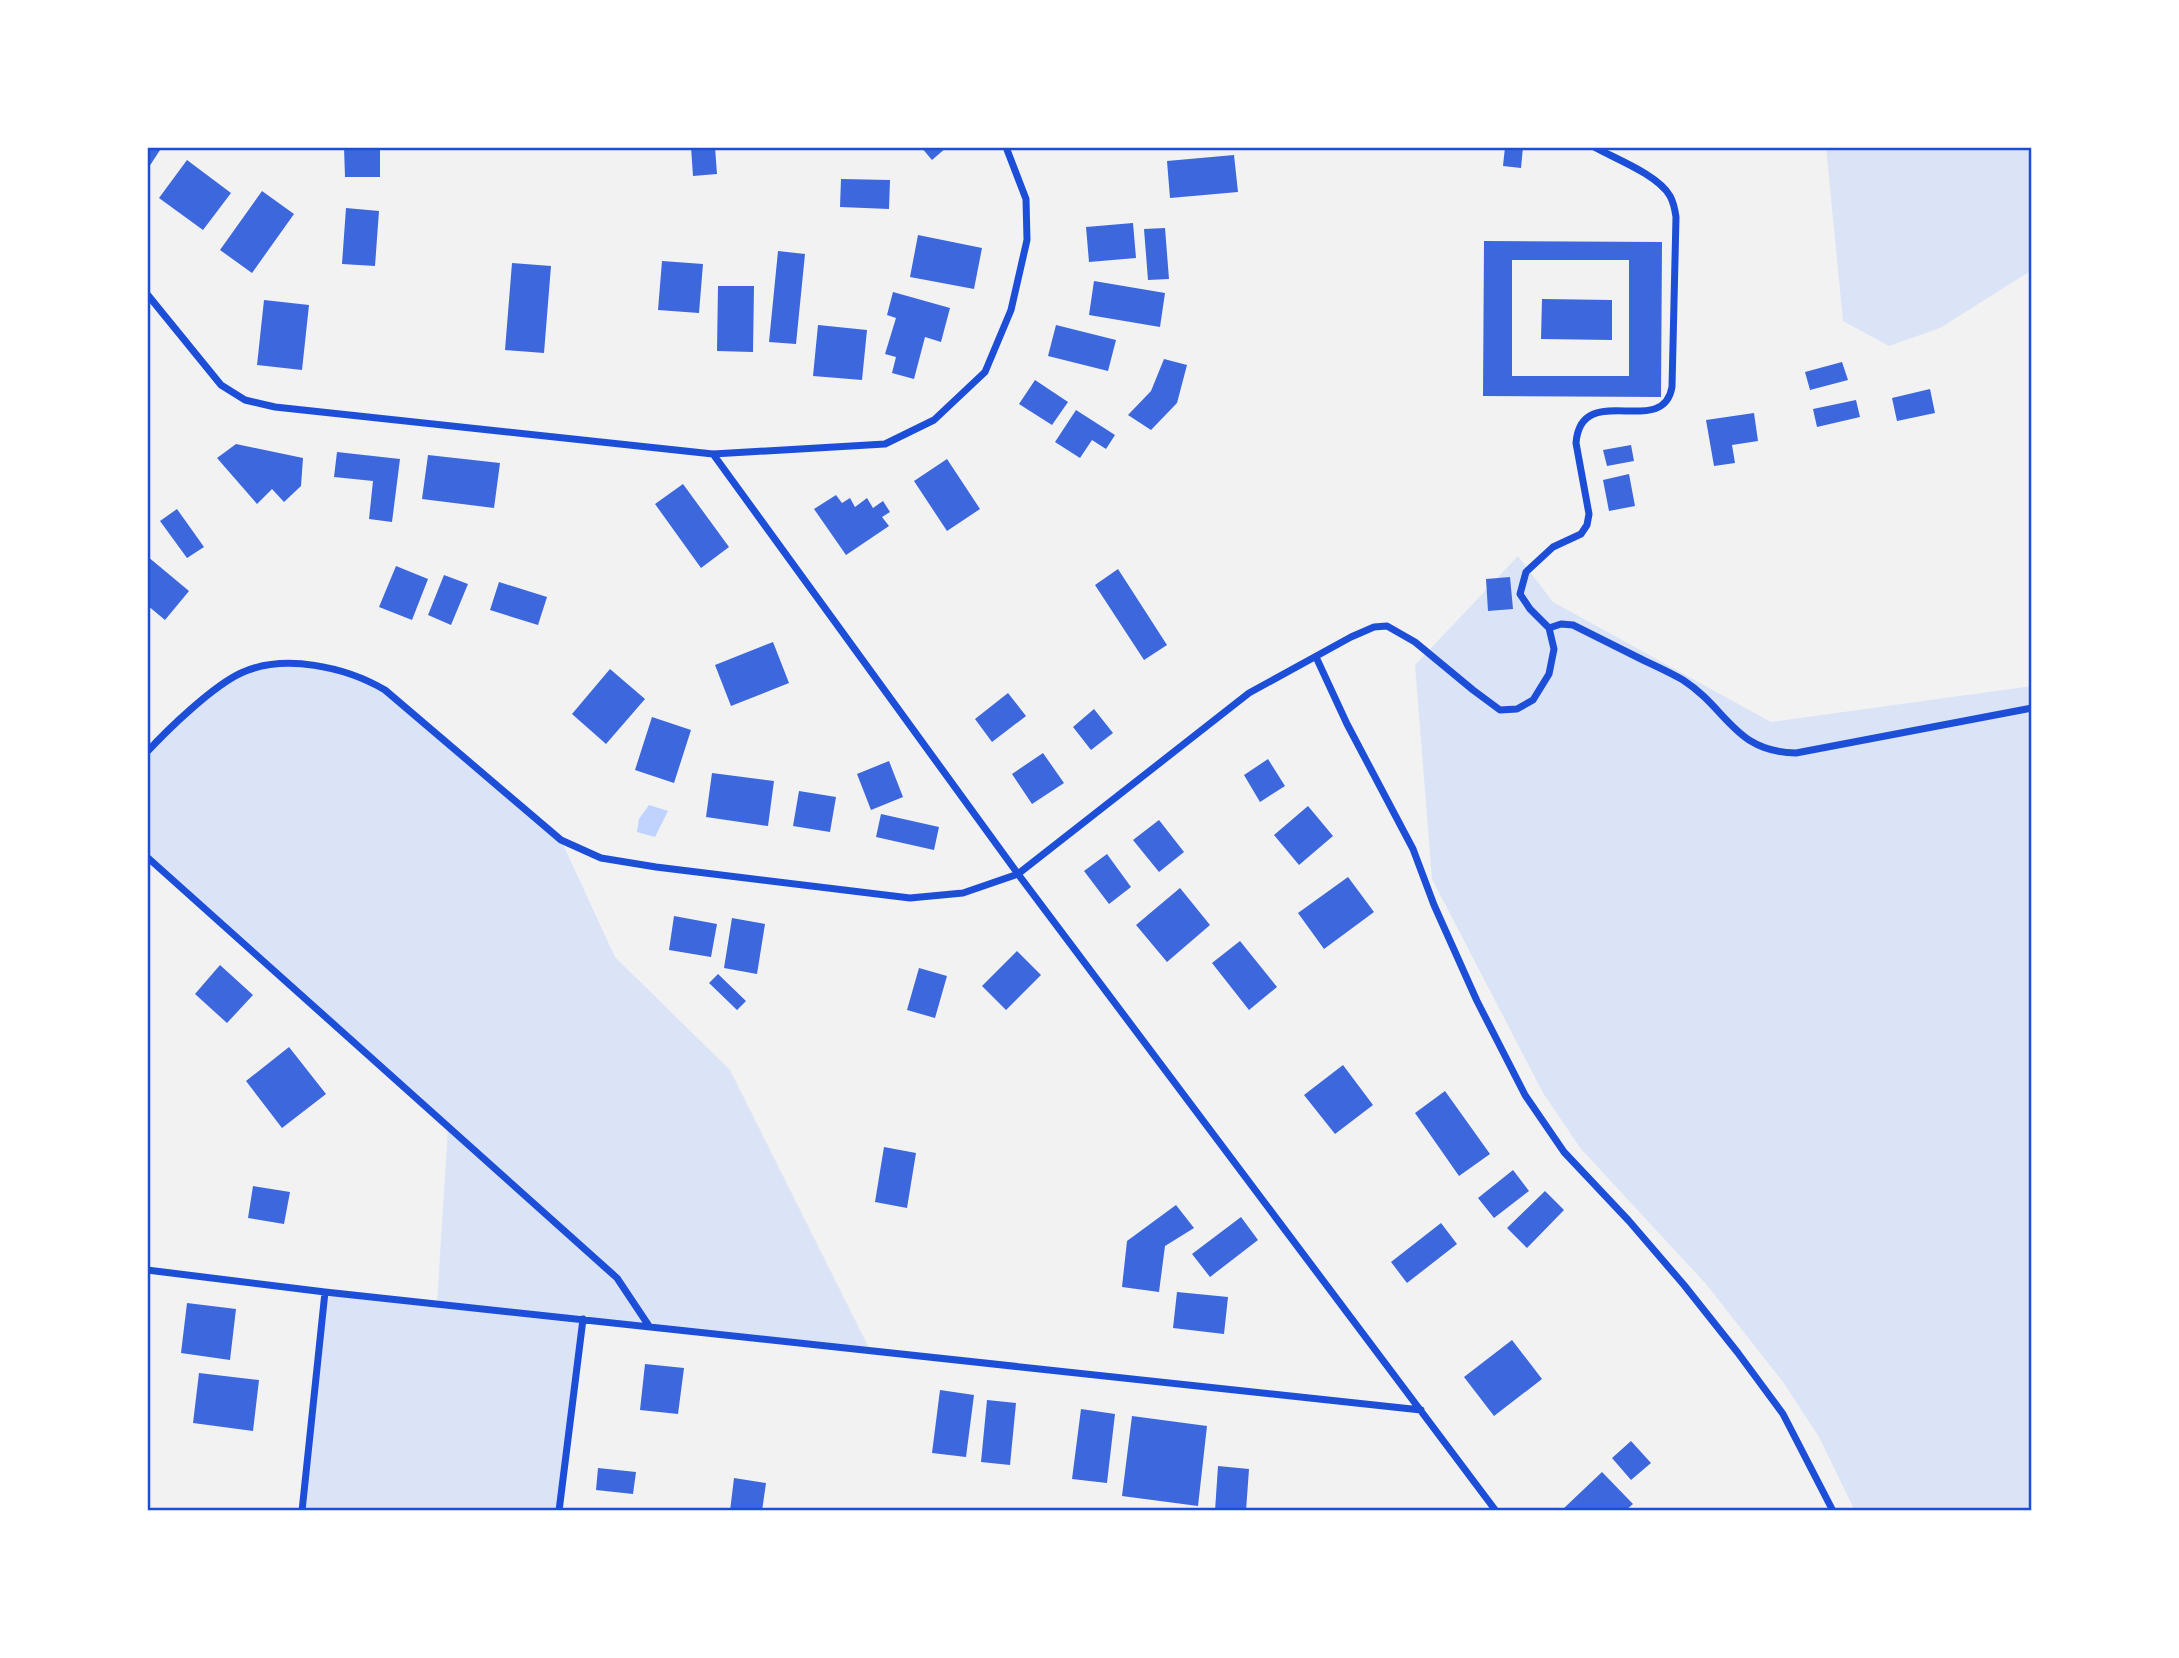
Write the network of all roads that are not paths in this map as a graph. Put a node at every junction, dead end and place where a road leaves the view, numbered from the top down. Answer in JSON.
{"nodes":[{"id":1,"x":1006,"y":147,"type":"edge"},
{"id":2,"x":1594,"y":147,"type":"edge"},
{"id":3,"x":147,"y":293,"type":"edge"},
{"id":4,"x":713,"y":454,"type":"junction"},
{"id":5,"x":1549,"y":628,"type":"junction"},
{"id":6,"x":1316,"y":657,"type":"junction"},
{"id":7,"x":2032,"y":708,"type":"edge"},
{"id":8,"x":147,"y":752,"type":"edge"},
{"id":9,"x":147,"y":857,"type":"edge"},
{"id":10,"x":1018,"y":874,"type":"junction"},
{"id":11,"x":147,"y":1270,"type":"edge"},
{"id":12,"x":325,"y":1292,"type":"junction"},
{"id":13,"x":583,"y":1319,"type":"junction"},
{"id":14,"x":649,"y":1326,"type":"junction"},
{"id":15,"x":1421,"y":1410,"type":"junction"},
{"id":16,"x":302,"y":1511,"type":"edge"},
{"id":17,"x":559,"y":1511,"type":"edge"},
{"id":18,"x":1496,"y":1511,"type":"edge"},
{"id":19,"x":1833,"y":1511,"type":"edge"}],
"edges":[{"from":1,"to":4,"type":"street"},
{"from":2,"to":5,"type":"street"},
{"from":3,"to":4,"type":"street"},
{"from":4,"to":10,"type":"street"},
{"from":5,"to":6,"type":"street"},
{"from":5,"to":7,"type":"street"},
{"from":6,"to":10,"type":"street"},
{"from":6,"to":19,"type":"street"},
{"from":8,"to":10,"type":"street"},
{"from":9,"to":14,"type":"street"},
{"from":10,"to":15,"type":"street"},
{"from":11,"to":12,"type":"street"},
{"from":12,"to":13,"type":"street"},
{"from":12,"to":16,"type":"street"},
{"from":13,"to":14,"type":"street"},
{"from":13,"to":17,"type":"street"},
{"from":14,"to":15,"type":"street"},
{"from":15,"to":18,"type":"street"}]}
